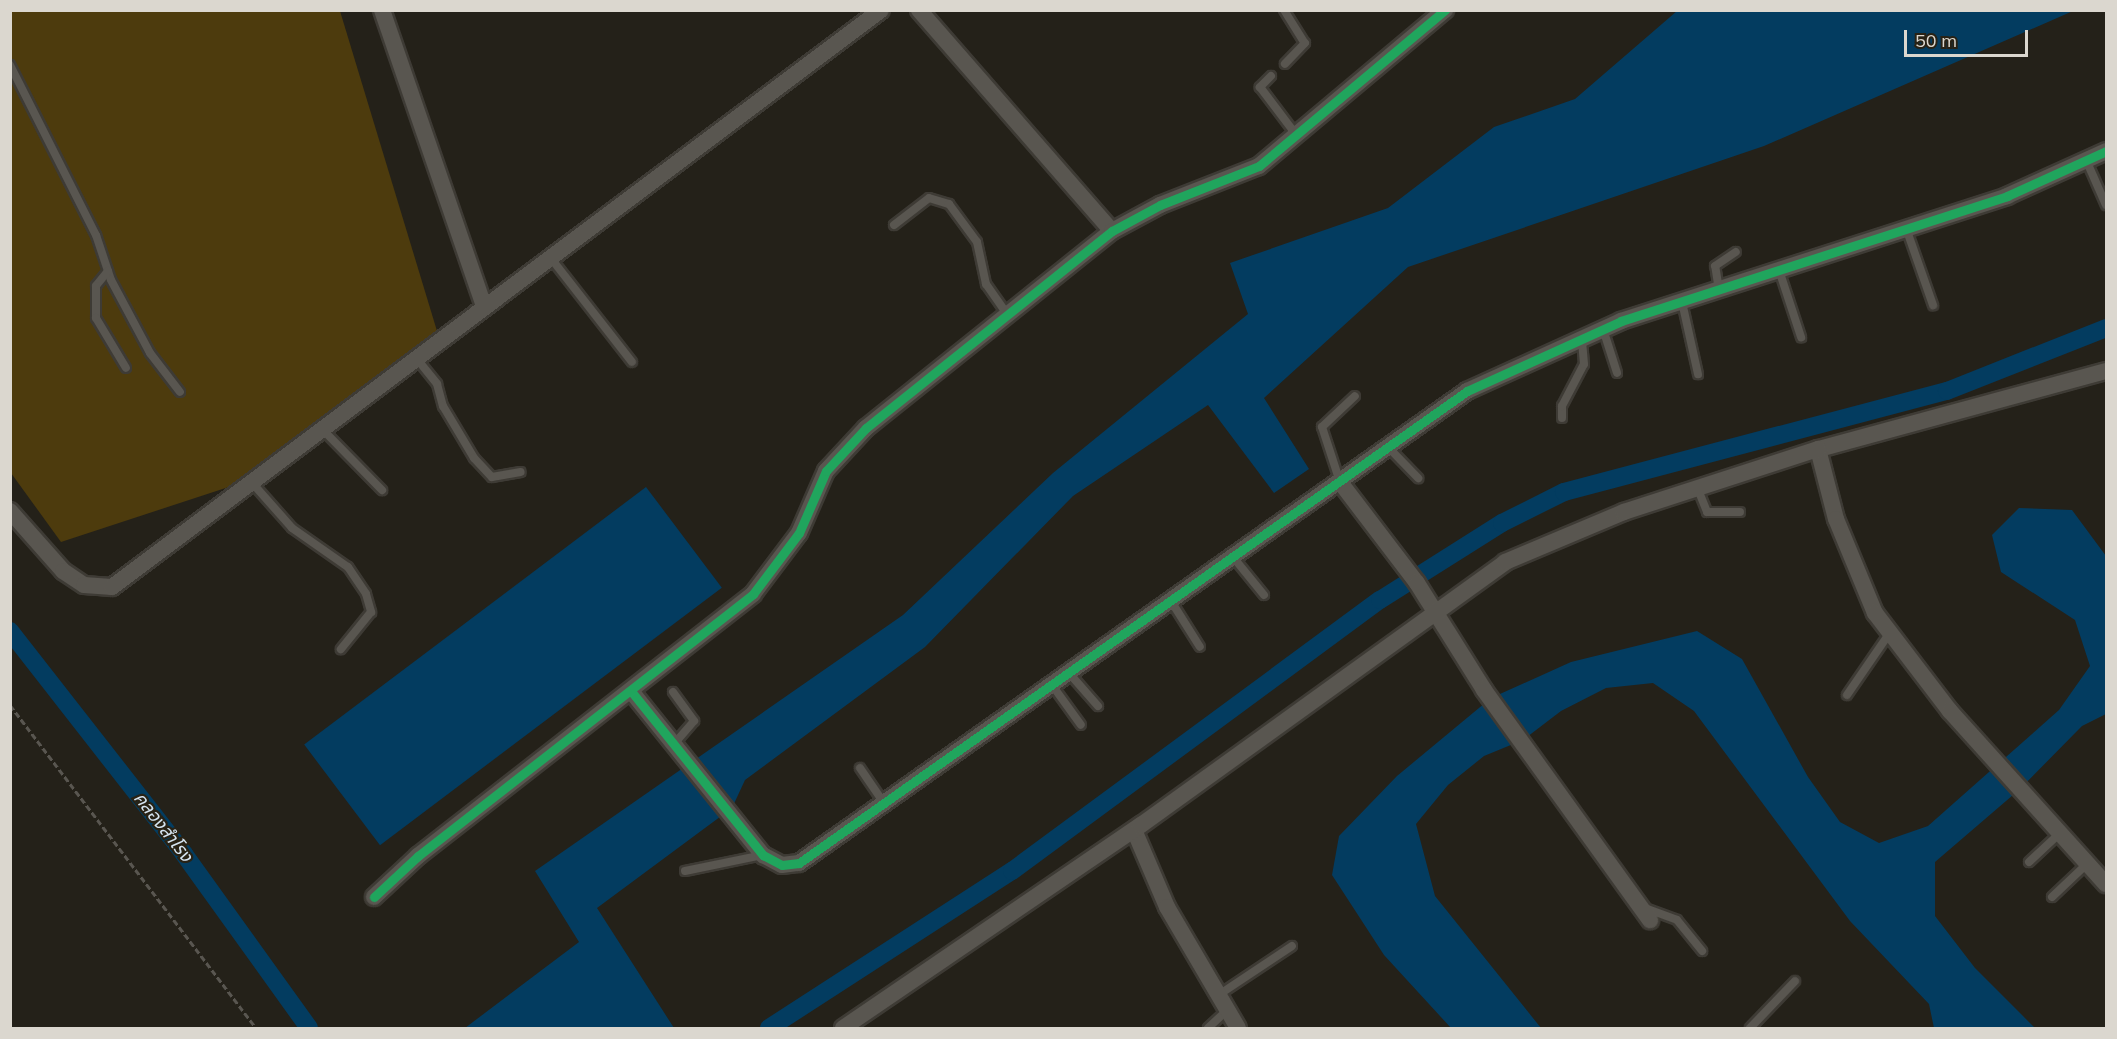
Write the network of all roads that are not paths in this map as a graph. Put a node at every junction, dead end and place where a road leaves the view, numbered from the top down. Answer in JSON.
{"nodes":[{"id":1,"x":382,"y":10,"type":"edge"},
{"id":2,"x":881,"y":10,"type":"edge"},
{"id":3,"x":919,"y":10,"type":"edge"},
{"id":4,"x":1284,"y":10,"type":"edge"},
{"id":5,"x":1445,"y":10,"type":"edge"},
{"id":6,"x":1285,"y":64,"type":"dead end"},
{"id":7,"x":10,"y":65,"type":"edge"},
{"id":8,"x":1271,"y":76,"type":"dead end"},
{"id":9,"x":1298,"y":137,"type":"junction"},
{"id":10,"x":2106,"y":151,"type":"edge"},
{"id":11,"x":2087,"y":162,"type":"junction"},
{"id":12,"x":2106,"y":205,"type":"edge"},
{"id":13,"x":894,"y":225,"type":"dead end"},
{"id":14,"x":1906,"y":227,"type":"junction"},
{"id":15,"x":1112,"y":231,"type":"junction"},
{"id":16,"x":1736,"y":252,"type":"dead end"},
{"id":17,"x":550,"y":257,"type":"junction"},
{"id":18,"x":1779,"y":270,"type":"junction"},
{"id":19,"x":108,"y":271,"type":"junction"},
{"id":20,"x":1719,"y":290,"type":"junction"},
{"id":21,"x":1682,"y":302,"type":"junction"},
{"id":22,"x":1933,"y":305,"type":"dead end"},
{"id":23,"x":484,"y":307,"type":"junction"},
{"id":24,"x":1008,"y":315,"type":"junction"},
{"id":25,"x":1603,"y":329,"type":"junction"},
{"id":26,"x":1801,"y":337,"type":"dead end"},
{"id":27,"x":1582,"y":339,"type":"junction"},
{"id":28,"x":417,"y":359,"type":"junction"},
{"id":29,"x":632,"y":362,"type":"dead end"},
{"id":30,"x":126,"y":368,"type":"dead end"},
{"id":31,"x":2106,"y":371,"type":"edge"},
{"id":32,"x":1617,"y":373,"type":"dead end"},
{"id":33,"x":1698,"y":374,"type":"dead end"},
{"id":34,"x":180,"y":392,"type":"dead end"},
{"id":35,"x":1355,"y":396,"type":"dead end"},
{"id":36,"x":1562,"y":418,"type":"dead end"},
{"id":37,"x":324,"y":431,"type":"junction"},
{"id":38,"x":1387,"y":446,"type":"junction"},
{"id":39,"x":1818,"y":449,"type":"junction"},
{"id":40,"x":521,"y":471,"type":"dead end"},
{"id":41,"x":1418,"y":478,"type":"dead end"},
{"id":42,"x":1340,"y":482,"type":"junction"},
{"id":43,"x":254,"y":484,"type":"junction"},
{"id":44,"x":1697,"y":487,"type":"junction"},
{"id":45,"x":382,"y":490,"type":"dead end"},
{"id":46,"x":10,"y":511,"type":"edge"},
{"id":47,"x":1740,"y":513,"type":"dead end"},
{"id":48,"x":1233,"y":557,"type":"junction"},
{"id":49,"x":1264,"y":595,"type":"dead end"},
{"id":50,"x":1171,"y":601,"type":"junction"},
{"id":51,"x":1434,"y":609,"type":"junction"},
{"id":52,"x":1889,"y":634,"type":"junction"},
{"id":53,"x":1200,"y":647,"type":"dead end"},
{"id":54,"x":341,"y":649,"type":"dead end"},
{"id":55,"x":1070,"y":673,"type":"junction"},
{"id":56,"x":1052,"y":685,"type":"junction"},
{"id":57,"x":631,"y":691,"type":"junction"},
{"id":58,"x":673,"y":692,"type":"dead end"},
{"id":59,"x":1847,"y":695,"type":"dead end"},
{"id":60,"x":1098,"y":706,"type":"dead end"},
{"id":61,"x":1081,"y":725,"type":"dead end"},
{"id":62,"x":673,"y":745,"type":"junction"},
{"id":63,"x":860,"y":768,"type":"dead end"},
{"id":64,"x":884,"y":803,"type":"junction"},
{"id":65,"x":1134,"y":830,"type":"junction"},
{"id":66,"x":2060,"y":833,"type":"junction"},
{"id":67,"x":763,"y":855,"type":"junction"},
{"id":68,"x":2029,"y":862,"type":"dead end"},
{"id":69,"x":2088,"y":863,"type":"junction"},
{"id":70,"x":685,"y":871,"type":"dead end"},
{"id":71,"x":2106,"y":884,"type":"edge"},
{"id":72,"x":374,"y":897,"type":"dead end"},
{"id":73,"x":2052,"y":897,"type":"dead end"},
{"id":74,"x":1646,"y":914,"type":"joint"},
{"id":75,"x":1292,"y":946,"type":"dead end"},
{"id":76,"x":1702,"y":951,"type":"dead end"},
{"id":77,"x":1795,"y":981,"type":"dead end"},
{"id":78,"x":1216,"y":996,"type":"junction"},
{"id":79,"x":1225,"y":1012,"type":"junction"},
{"id":80,"x":843,"y":1029,"type":"edge"},
{"id":81,"x":1208,"y":1029,"type":"edge"},
{"id":82,"x":1238,"y":1029,"type":"edge"},
{"id":83,"x":1750,"y":1029,"type":"edge"}],
"edges":[{"from":1,"to":23,"type":"street"},
{"from":2,"to":17,"type":"street"},
{"from":3,"to":15,"type":"street"},
{"from":4,"to":6,"type":"lane"},
{"from":5,"to":9,"type":"street"},
{"from":7,"to":19,"type":"lane"},
{"from":8,"to":9,"type":"lane"},
{"from":9,"to":15,"type":"street"},
{"from":10,"to":11,"type":"street"},
{"from":11,"to":12,"type":"lane"},
{"from":11,"to":14,"type":"street"},
{"from":13,"to":24,"type":"lane"},
{"from":14,"to":18,"type":"street"},
{"from":14,"to":22,"type":"lane"},
{"from":15,"to":24,"type":"street"},
{"from":16,"to":20,"type":"lane"},
{"from":17,"to":23,"type":"street"},
{"from":17,"to":29,"type":"lane"},
{"from":18,"to":20,"type":"street"},
{"from":18,"to":26,"type":"lane"},
{"from":19,"to":30,"type":"lane"},
{"from":19,"to":34,"type":"lane"},
{"from":20,"to":21,"type":"street"},
{"from":21,"to":25,"type":"street"},
{"from":21,"to":33,"type":"lane"},
{"from":23,"to":28,"type":"street"},
{"from":24,"to":57,"type":"street"},
{"from":25,"to":27,"type":"street"},
{"from":25,"to":32,"type":"lane"},
{"from":27,"to":36,"type":"lane"},
{"from":27,"to":38,"type":"street"},
{"from":28,"to":37,"type":"street"},
{"from":28,"to":40,"type":"lane"},
{"from":31,"to":39,"type":"street"},
{"from":35,"to":42,"type":"lane"},
{"from":37,"to":43,"type":"street"},
{"from":37,"to":45,"type":"lane"},
{"from":38,"to":41,"type":"lane"},
{"from":38,"to":42,"type":"street"},
{"from":39,"to":44,"type":"street"},
{"from":39,"to":52,"type":"street"},
{"from":42,"to":48,"type":"street"},
{"from":42,"to":51,"type":"street"},
{"from":43,"to":46,"type":"street"},
{"from":43,"to":54,"type":"lane"},
{"from":44,"to":47,"type":"lane"},
{"from":44,"to":51,"type":"street"},
{"from":48,"to":49,"type":"lane"},
{"from":48,"to":50,"type":"street"},
{"from":50,"to":53,"type":"lane"},
{"from":50,"to":55,"type":"street"},
{"from":51,"to":65,"type":"street"},
{"from":51,"to":74,"type":"street"},
{"from":52,"to":59,"type":"lane"},
{"from":52,"to":66,"type":"street"},
{"from":55,"to":56,"type":"street"},
{"from":55,"to":60,"type":"lane"},
{"from":56,"to":61,"type":"lane"},
{"from":56,"to":64,"type":"street"},
{"from":57,"to":62,"type":"street"},
{"from":57,"to":72,"type":"street"},
{"from":58,"to":62,"type":"lane"},
{"from":62,"to":67,"type":"street"},
{"from":63,"to":64,"type":"lane"},
{"from":64,"to":67,"type":"street"},
{"from":65,"to":78,"type":"street"},
{"from":65,"to":80,"type":"street"},
{"from":66,"to":68,"type":"lane"},
{"from":66,"to":69,"type":"street"},
{"from":67,"to":70,"type":"lane"},
{"from":69,"to":71,"type":"street"},
{"from":69,"to":73,"type":"lane"},
{"from":74,"to":76,"type":"lane"},
{"from":75,"to":78,"type":"lane"},
{"from":77,"to":83,"type":"lane"},
{"from":78,"to":79,"type":"street"},
{"from":79,"to":81,"type":"lane"},
{"from":79,"to":82,"type":"street"}]}
